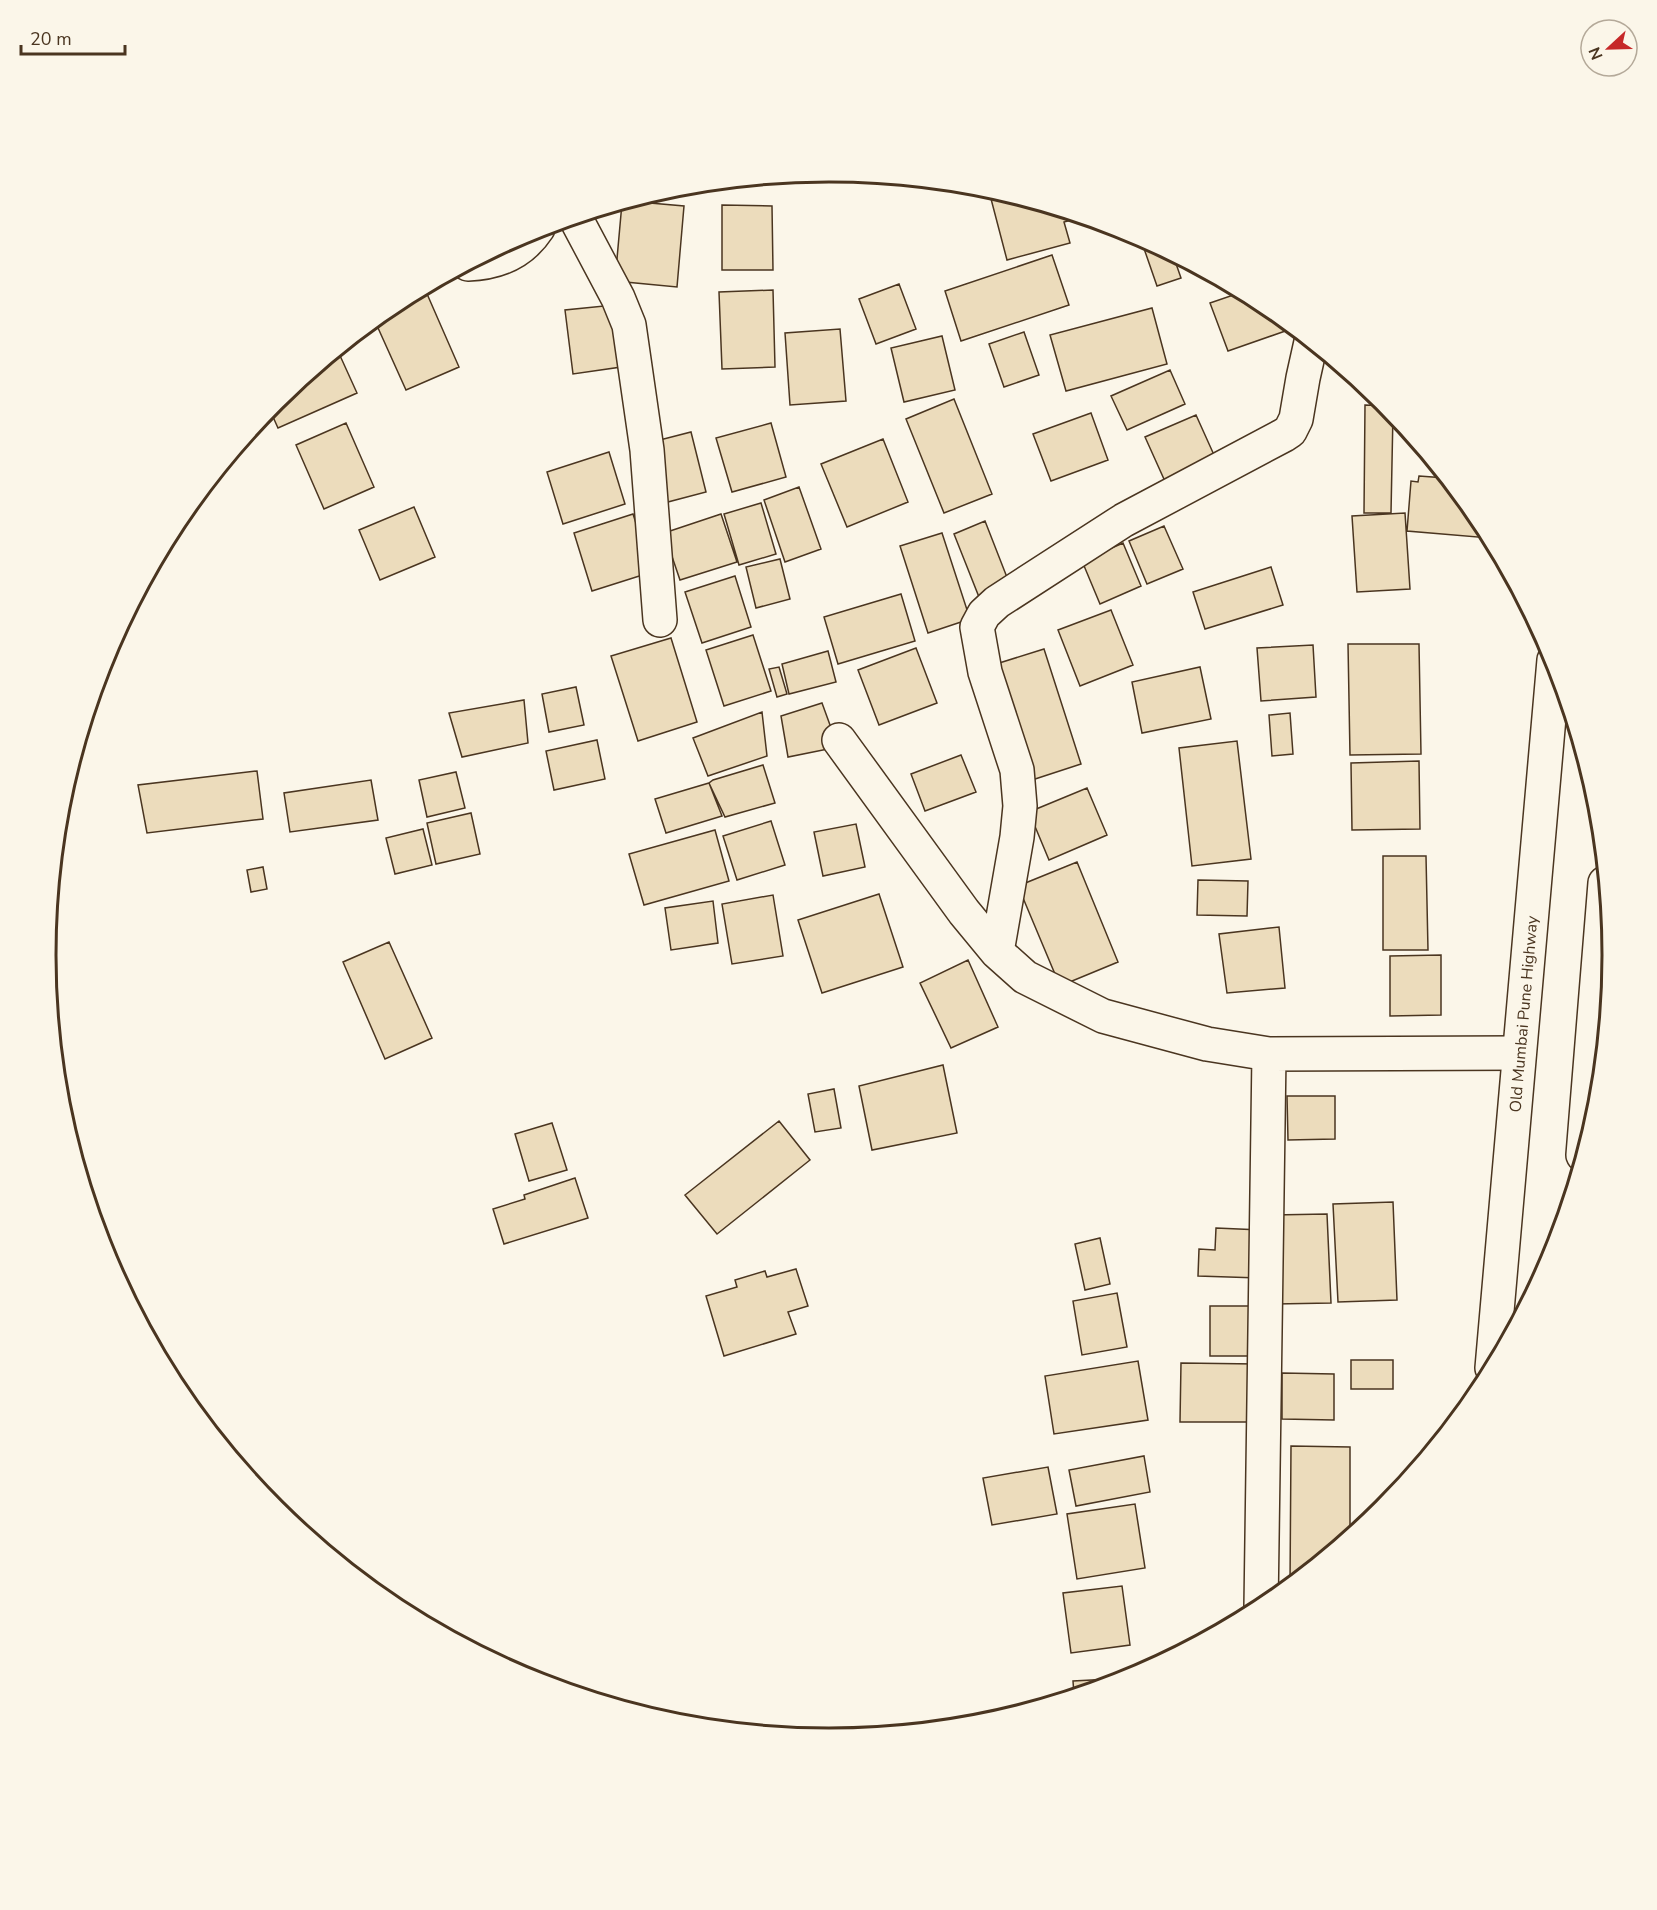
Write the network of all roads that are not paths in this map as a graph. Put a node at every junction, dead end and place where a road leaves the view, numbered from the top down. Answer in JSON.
{"nodes":[{"id":1,"x":578,"y":224,"type":"edge"},
{"id":2,"x":522,"y":246,"type":"edge"},
{"id":3,"x":485,"y":263,"type":"edge"},
{"id":4,"x":1309,"y":350,"type":"edge"},
{"id":5,"x":660,"y":620,"type":"dead end"},
{"id":6,"x":1552,"y":684,"type":"edge"},
{"id":7,"x":838,"y":740,"type":"dead end"},
{"id":8,"x":1601,"y":931,"type":"edge"},
{"id":9,"x":997,"y":952,"type":"junction"},
{"id":10,"x":1519,"y":1053,"type":"junction"},
{"id":11,"x":1269,"y":1054,"type":"junction"},
{"id":12,"x":1587,"y":1106,"type":"edge"},
{"id":13,"x":1494,"y":1349,"type":"edge"},
{"id":14,"x":1261,"y":1596,"type":"edge"}],
"edges":[{"from":1,"to":5,"type":"main road"},
{"from":2,"to":3,"type":"main road"},
{"from":4,"to":9,"type":"main road"},
{"from":6,"to":10,"type":"main road","name":"Old Mumbai Pune Highway"},
{"from":7,"to":9,"type":"main road"},
{"from":8,"to":12,"type":"main road"},
{"from":9,"to":11,"type":"main road"},
{"from":10,"to":11,"type":"main road"},
{"from":10,"to":13,"type":"main road","name":"Old Mumbai Pune Highway"},
{"from":11,"to":14,"type":"main road"}]}
